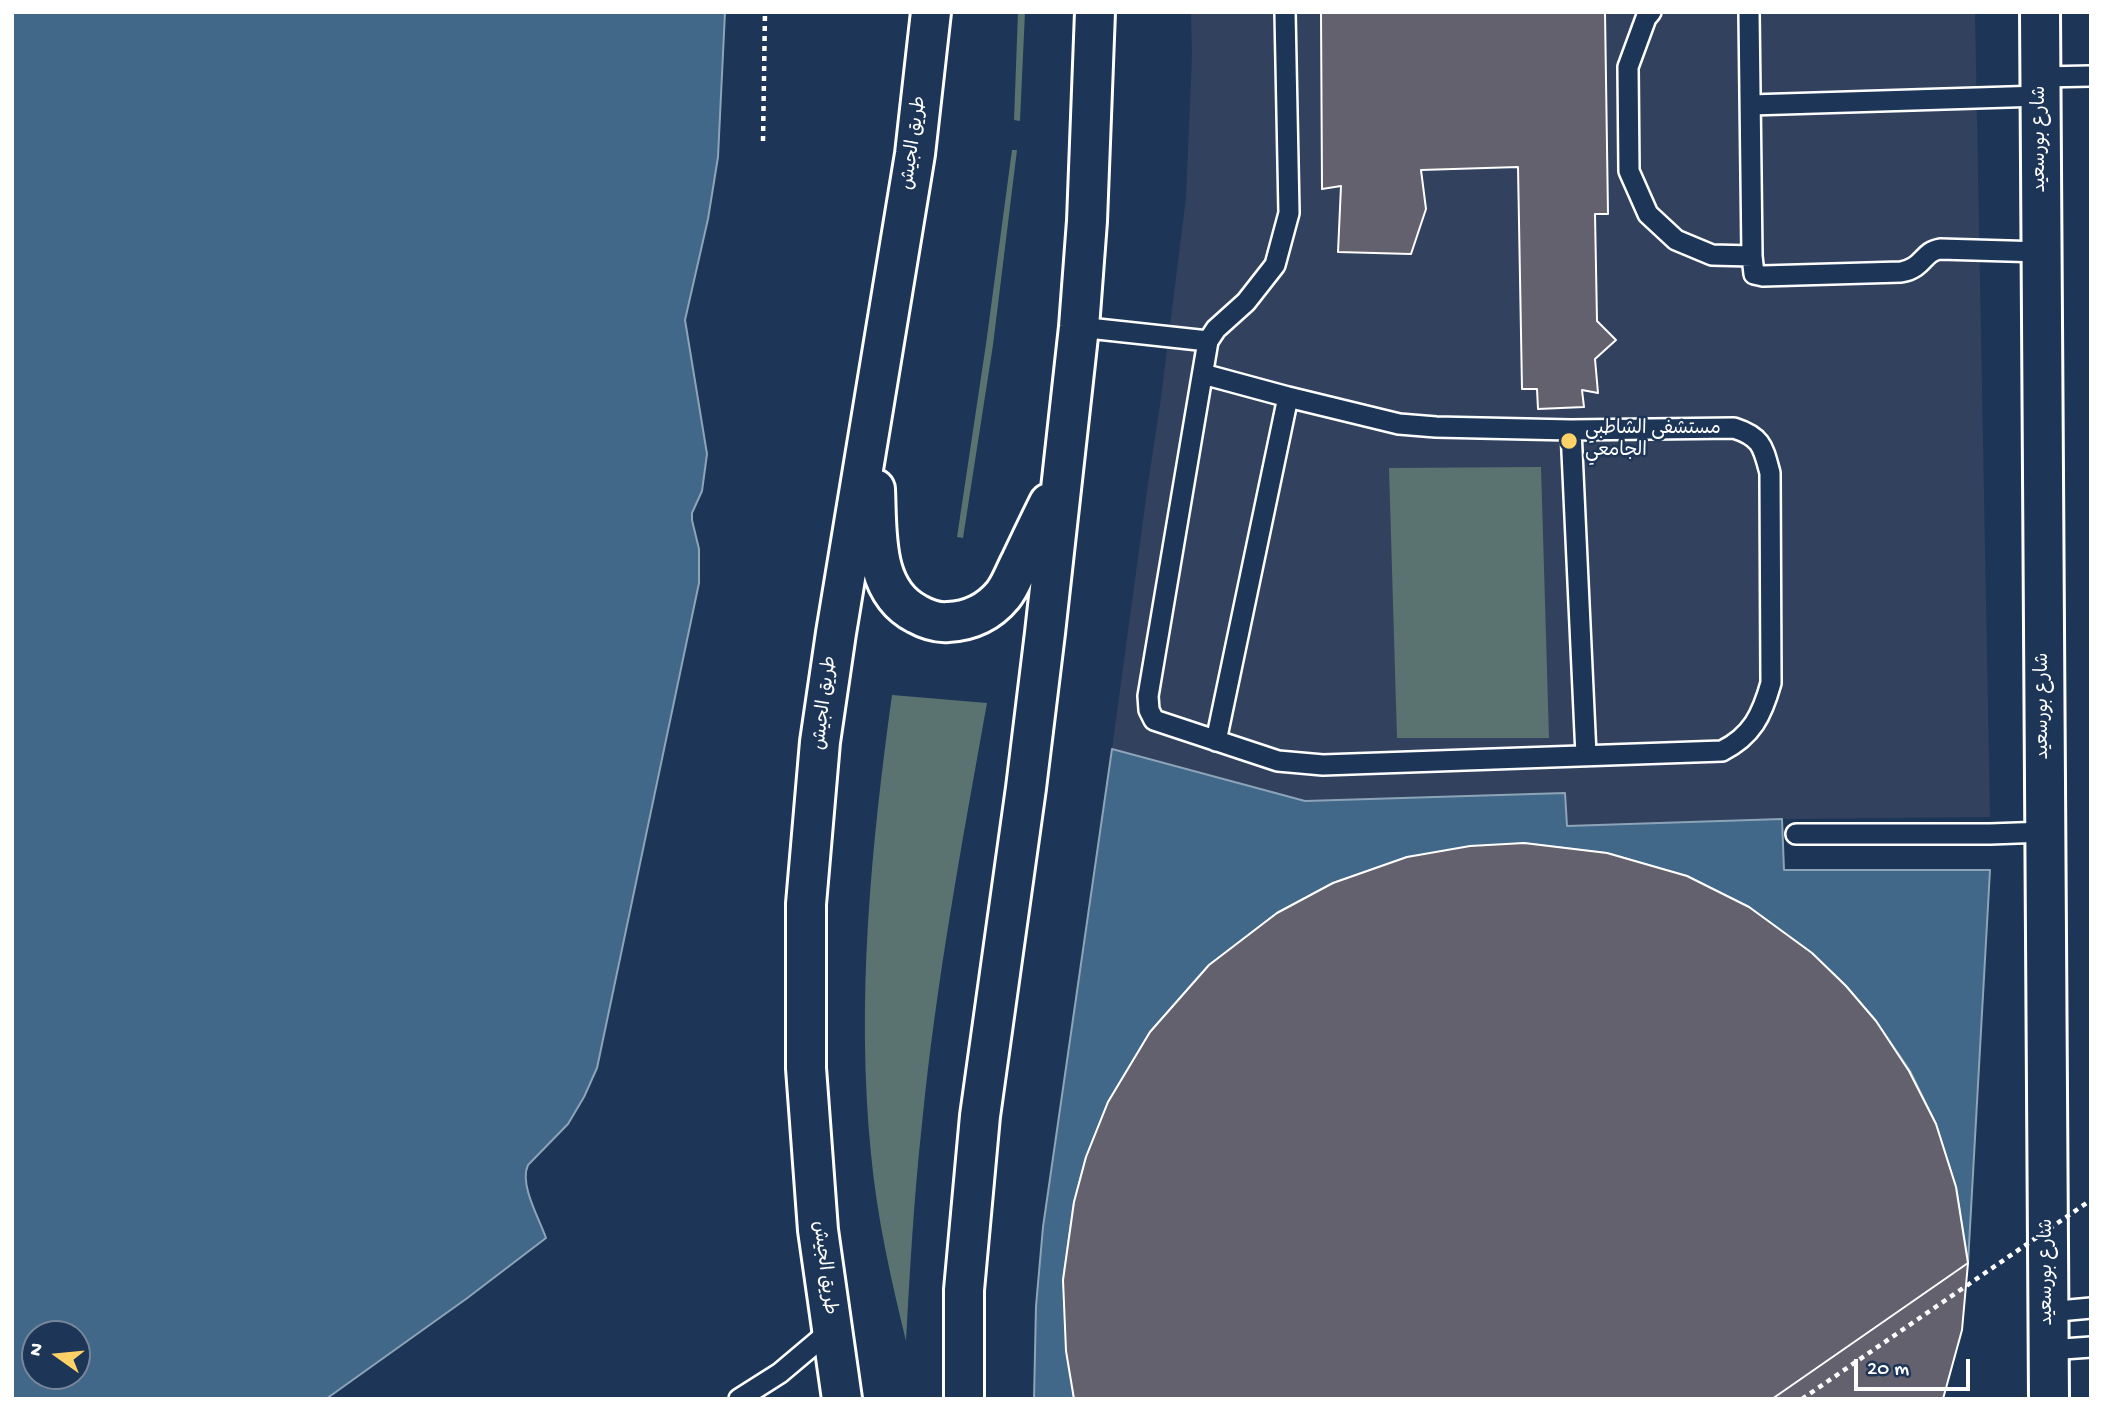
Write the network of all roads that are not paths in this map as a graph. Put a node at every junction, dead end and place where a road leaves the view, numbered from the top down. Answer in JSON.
{"nodes":[{"id":1,"x":931,"y":12,"type":"edge"},
{"id":2,"x":1095,"y":12,"type":"edge"},
{"id":3,"x":1285,"y":12,"type":"edge"},
{"id":4,"x":1651,"y":12,"type":"edge"},
{"id":5,"x":1749,"y":12,"type":"edge"},
{"id":6,"x":2040,"y":12,"type":"edge"},
{"id":7,"x":2091,"y":76,"type":"edge"},
{"id":8,"x":2041,"y":86,"type":"junction"},
{"id":9,"x":1751,"y":105,"type":"junction"},
{"id":10,"x":2042,"y":252,"type":"junction"},
{"id":11,"x":1752,"y":256,"type":"junction"},
{"id":12,"x":1079,"y":327,"type":"junction"},
{"id":13,"x":1208,"y":341,"type":"junction"},
{"id":14,"x":1203,"y":374,"type":"junction"},
{"id":15,"x":1288,"y":397,"type":"junction"},
{"id":16,"x":871,"y":414,"type":"junction"},
{"id":17,"x":1571,"y":430,"type":"junction"},
{"id":18,"x":1061,"y":479,"type":"junction"},
{"id":19,"x":1216,"y":741,"type":"junction"},
{"id":20,"x":1586,"y":755,"type":"junction"},
{"id":21,"x":2045,"y":832,"type":"junction"},
{"id":22,"x":1796,"y":834,"type":"dead end"},
{"id":23,"x":2091,"y":1308,"type":"edge"},
{"id":24,"x":2048,"y":1312,"type":"junction"},
{"id":25,"x":831,"y":1330,"type":"junction"},
{"id":26,"x":2091,"y":1347,"type":"edge"},
{"id":27,"x":2049,"y":1350,"type":"junction"},
{"id":28,"x":2047,"y":1395,"type":"edge"},
{"id":29,"x":739,"y":1399,"type":"edge"},
{"id":30,"x":842,"y":1399,"type":"edge"},
{"id":31,"x":964,"y":1399,"type":"edge"}],
"edges":[{"from":1,"to":16,"type":"main road","name":"طريق الجيش"},
{"from":2,"to":12,"type":"main road"},
{"from":3,"to":13,"type":"lane"},
{"from":4,"to":11,"type":"lane"},
{"from":5,"to":9,"type":"lane"},
{"from":6,"to":8,"type":"main road","name":"شارع بورسعيد"},
{"from":7,"to":8,"type":"lane"},
{"from":8,"to":9,"type":"lane"},
{"from":8,"to":10,"type":"main road","name":"شارع بورسعيد"},
{"from":9,"to":11,"type":"lane"},
{"from":10,"to":11,"type":"lane"},
{"from":10,"to":21,"type":"main road","name":"شارع بورسعيد"},
{"from":12,"to":13,"type":"lane"},
{"from":12,"to":18,"type":"main road"},
{"from":13,"to":14,"type":"lane"},
{"from":14,"to":15,"type":"lane"},
{"from":14,"to":19,"type":"lane"},
{"from":15,"to":17,"type":"lane"},
{"from":15,"to":19,"type":"lane"},
{"from":16,"to":18,"type":"main road"},
{"from":16,"to":25,"type":"main road","name":"طريق الجيش"},
{"from":17,"to":20,"type":"lane"},
{"from":17,"to":20,"type":"lane"},
{"from":18,"to":31,"type":"main road"},
{"from":19,"to":20,"type":"lane"},
{"from":21,"to":22,"type":"lane"},
{"from":21,"to":24,"type":"main road","name":"شارع بورسعيد"},
{"from":23,"to":24,"type":"lane"},
{"from":24,"to":27,"type":"main road","name":"شارع بورسعيد"},
{"from":25,"to":29,"type":"lane"},
{"from":25,"to":30,"type":"main road","name":"طريق الجيش"},
{"from":26,"to":27,"type":"lane"},
{"from":27,"to":28,"type":"main road","name":"شارع بورسعيد"}]}
